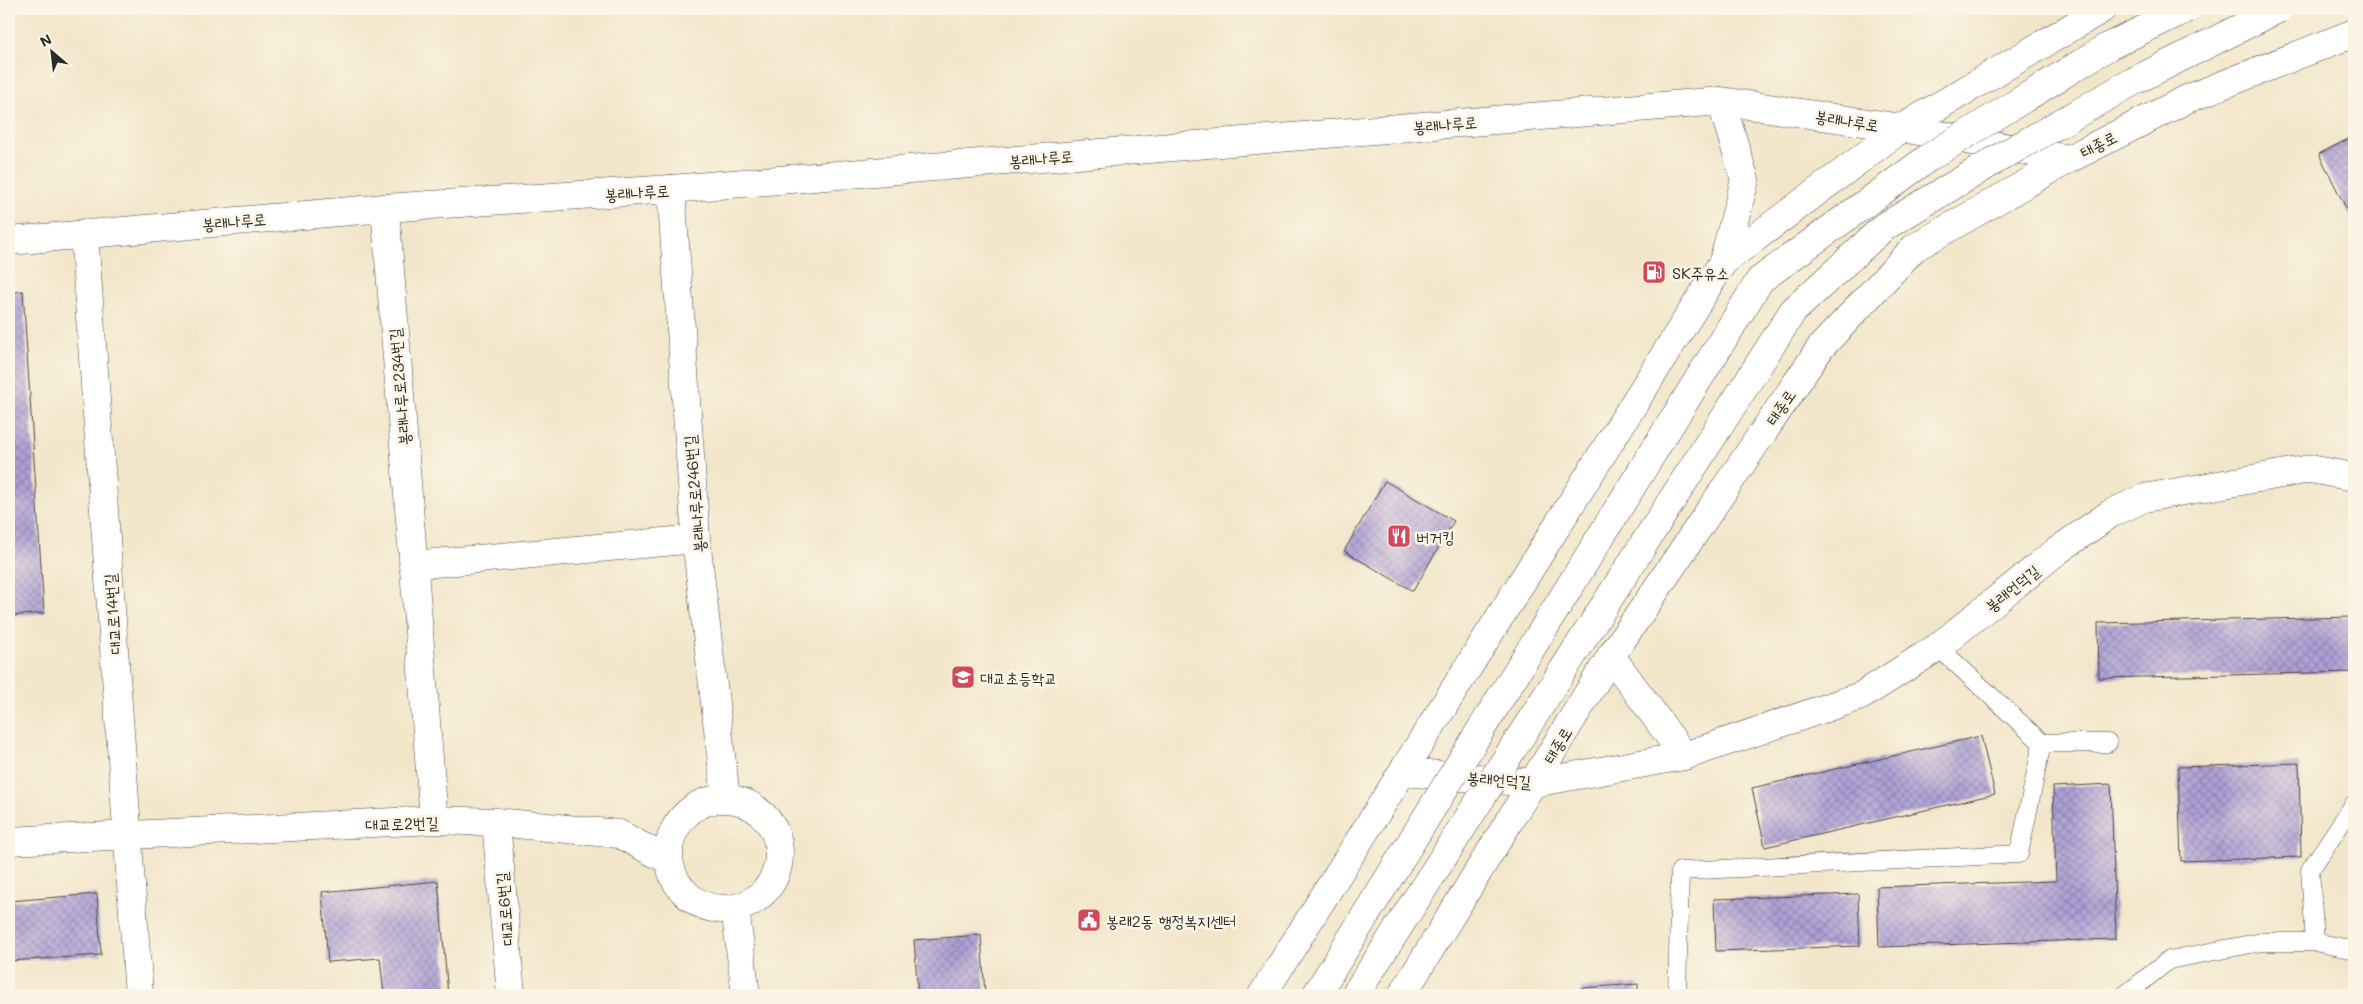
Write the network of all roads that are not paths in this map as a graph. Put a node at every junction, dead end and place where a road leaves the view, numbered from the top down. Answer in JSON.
{"nodes":[{"id":1,"x":2102,"y":9,"type":"edge"},
{"id":2,"x":2186,"y":9,"type":"edge"},
{"id":3,"x":2278,"y":9,"type":"edge"},
{"id":4,"x":2354,"y":33,"type":"edge"},
{"id":5,"x":1721,"y":101,"type":"junction"},
{"id":6,"x":1902,"y":128,"type":"junction"},
{"id":7,"x":2070,"y":159,"type":"junction"},
{"id":8,"x":671,"y":190,"type":"junction"},
{"id":9,"x":385,"y":208,"type":"junction"},
{"id":10,"x":84,"y":233,"type":"junction"},
{"id":11,"x":9,"y":241,"type":"edge"},
{"id":12,"x":1723,"y":262,"type":"junction"},
{"id":13,"x":2354,"y":477,"type":"edge"},
{"id":14,"x":696,"y":539,"type":"junction"},
{"id":15,"x":413,"y":565,"type":"junction"},
{"id":16,"x":1938,"y":647,"type":"junction"},
{"id":17,"x":1611,"y":656,"type":"junction"},
{"id":18,"x":2042,"y":743,"type":"junction"},
{"id":19,"x":2108,"y":743,"type":"dead end"},
{"id":20,"x":1684,"y":756,"type":"junction"},
{"id":21,"x":1403,"y":772,"type":"junction"},
{"id":22,"x":1534,"y":783,"type":"junction"},
{"id":23,"x":726,"y":798,"type":"junction"},
{"id":24,"x":2354,"y":804,"type":"edge"},
{"id":25,"x":434,"y":820,"type":"junction"},
{"id":26,"x":496,"y":822,"type":"junction"},
{"id":27,"x":129,"y":836,"type":"junction"},
{"id":28,"x":9,"y":841,"type":"edge"},
{"id":29,"x":668,"y":860,"type":"junction"},
{"id":30,"x":735,"y":908,"type":"junction"},
{"id":31,"x":2315,"y":942,"type":"junction"},
{"id":32,"x":2354,"y":950,"type":"edge"},
{"id":33,"x":139,"y":995,"type":"edge"},
{"id":34,"x":511,"y":995,"type":"edge"},
{"id":35,"x":746,"y":995,"type":"edge"},
{"id":36,"x":1262,"y":995,"type":"edge"},
{"id":37,"x":1316,"y":995,"type":"edge"},
{"id":38,"x":1355,"y":995,"type":"edge"},
{"id":39,"x":1402,"y":995,"type":"edge"},
{"id":40,"x":1677,"y":995,"type":"edge"},
{"id":41,"x":2125,"y":995,"type":"edge"}],
"edges":[{"from":1,"to":6,"type":"main road"},
{"from":2,"to":37,"type":"main road","bridge":true},
{"from":3,"to":38,"type":"main road","bridge":true},
{"from":4,"to":7,"type":"main road","name":"태종로"},
{"from":5,"to":6,"type":"main road","name":"봉래나루로"},
{"from":5,"to":8,"type":"main road","name":"봉래나루로"},
{"from":5,"to":12,"type":"main road"},
{"from":6,"to":7,"type":"main road","name":"봉래나루로"},
{"from":6,"to":12,"type":"main road"},
{"from":7,"to":17,"type":"main road","name":"태종로"},
{"from":8,"to":9,"type":"main road","name":"봉래나루로"},
{"from":8,"to":14,"type":"main road","name":"봉래나루로246번길"},
{"from":9,"to":10,"type":"main road","name":"봉래나루로"},
{"from":9,"to":15,"type":"main road","name":"봉래나루로234번길"},
{"from":10,"to":11,"type":"main road","name":"봉래나루로"},
{"from":10,"to":27,"type":"main road","name":"대교로14번길"},
{"from":12,"to":21,"type":"main road"},
{"from":13,"to":16,"type":"main road","name":"봉래언덕길"},
{"from":14,"to":15,"type":"main road"},
{"from":14,"to":23,"type":"main road","name":"봉래나루로246번길"},
{"from":15,"to":25,"type":"main road","name":"봉래나루로234번길"},
{"from":16,"to":18,"type":"lane"},
{"from":16,"to":20,"type":"main road","name":"봉래언덕길"},
{"from":17,"to":20,"type":"main road"},
{"from":17,"to":22,"type":"main road","name":"태종로"},
{"from":18,"to":19,"type":"lane"},
{"from":18,"to":40,"type":"lane"},
{"from":20,"to":22,"type":"main road","name":"봉래언덕길"},
{"from":21,"to":22,"type":"main road","name":"봉래언덕길"},
{"from":21,"to":36,"type":"main road"},
{"from":22,"to":39,"type":"main road","name":"태종로"},
{"from":23,"to":29,"type":"main road"},
{"from":23,"to":30,"type":"main road"},
{"from":24,"to":31,"type":"lane"},
{"from":25,"to":26,"type":"main road","name":"대교로2번길"},
{"from":25,"to":27,"type":"main road","name":"대교로2번길"},
{"from":26,"to":29,"type":"main road","name":"대교로2번길"},
{"from":26,"to":34,"type":"main road","name":"대교로6번길"},
{"from":27,"to":28,"type":"main road","name":"대교로2번길"},
{"from":27,"to":33,"type":"main road","name":"대교로14번길"},
{"from":29,"to":30,"type":"main road"},
{"from":30,"to":35,"type":"main road"},
{"from":31,"to":32,"type":"lane"},
{"from":31,"to":41,"type":"lane"}]}
